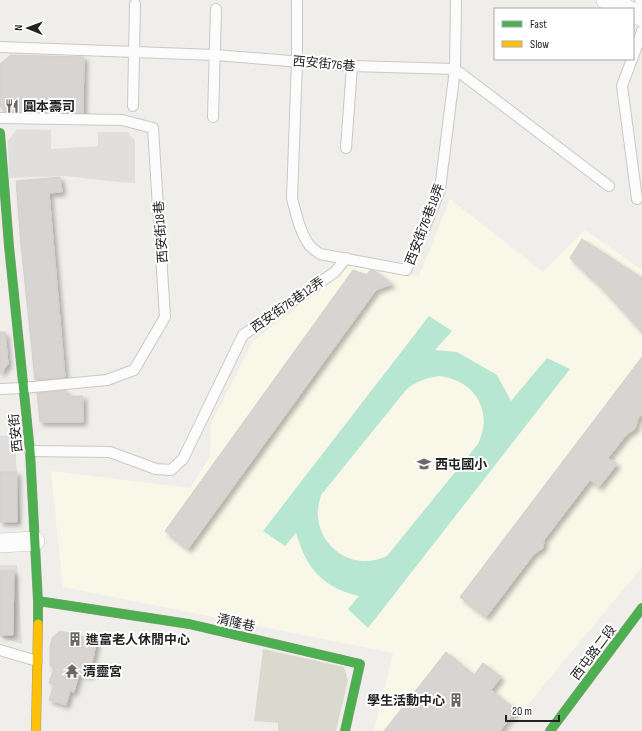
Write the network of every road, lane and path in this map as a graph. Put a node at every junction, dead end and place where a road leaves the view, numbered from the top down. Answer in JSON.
{"nodes":[{"id":1,"x":456,"y":0,"type":"edge"},
{"id":2,"x":606,"y":0,"type":"edge"},
{"id":3,"x":640,"y":0,"type":"edge"},
{"id":4,"x":297,"y":2,"type":"dead end"},
{"id":5,"x":135,"y":4,"type":"dead end"},
{"id":6,"x":642,"y":5,"type":"edge"},
{"id":7,"x":624,"y":8,"type":"edge"},
{"id":8,"x":216,"y":9,"type":"dead end"},
{"id":9,"x":642,"y":31,"type":"edge"},
{"id":10,"x":0,"y":47,"type":"edge"},
{"id":11,"x":135,"y":52,"type":"junction"},
{"id":12,"x":215,"y":55,"type":"junction"},
{"id":13,"x":634,"y":55,"type":"edge"},
{"id":14,"x":632,"y":60,"type":"edge"},
{"id":15,"x":297,"y":61,"type":"junction"},
{"id":16,"x":352,"y":66,"type":"junction"},
{"id":17,"x":455,"y":69,"type":"junction"},
{"id":18,"x":133,"y":106,"type":"dead end"},
{"id":19,"x":213,"y":117,"type":"dead end"},
{"id":20,"x":0,"y":118,"type":"edge"},
{"id":21,"x":0,"y":133,"type":"edge"},
{"id":22,"x":346,"y":148,"type":"dead end"},
{"id":23,"x":609,"y":186,"type":"dead end"},
{"id":24,"x":637,"y":200,"type":"dead end"},
{"id":25,"x":4,"y":246,"type":"edge"},
{"id":26,"x":346,"y":258,"type":"junction"},
{"id":27,"x":23,"y":388,"type":"junction"},
{"id":28,"x":0,"y":389,"type":"edge"},
{"id":29,"x":30,"y":451,"type":"junction"},
{"id":30,"x":35,"y":541,"type":"junction"},
{"id":31,"x":0,"y":543,"type":"edge"},
{"id":32,"x":38,"y":601,"type":"junction"},
{"id":33,"x":642,"y":608,"type":"edge"},
{"id":34,"x":0,"y":650,"type":"edge"},
{"id":35,"x":37,"y":661,"type":"junction"},
{"id":36,"x":36,"y":731,"type":"edge"},
{"id":37,"x":345,"y":731,"type":"edge"},
{"id":38,"x":550,"y":731,"type":"edge"}],
"edges":[{"from":1,"to":17,"type":"lane"},
{"from":2,"to":7,"type":"street"},
{"from":3,"to":6,"type":"lane"},
{"from":4,"to":15,"type":"lane","name":"西安街76巷12弄"},
{"from":5,"to":11,"type":"lane"},
{"from":8,"to":12,"type":"lane"},
{"from":9,"to":13,"type":"lane"},
{"from":10,"to":11,"type":"lane","name":"西安街76巷"},
{"from":11,"to":12,"type":"lane","name":"西安街76巷"},
{"from":11,"to":18,"type":"lane"},
{"from":12,"to":15,"type":"lane","name":"西安街76巷"},
{"from":12,"to":19,"type":"lane"},
{"from":14,"to":24,"type":"lane"},
{"from":15,"to":16,"type":"lane","name":"西安街76巷"},
{"from":15,"to":26,"type":"lane","name":"西安街76巷12弄"},
{"from":16,"to":17,"type":"lane","name":"西安街76巷"},
{"from":16,"to":22,"type":"lane"},
{"from":17,"to":23,"type":"lane"},
{"from":17,"to":26,"type":"lane","name":"西安街76巷18弄"},
{"from":20,"to":27,"type":"lane","name":"西安街18巷"},
{"from":21,"to":25,"type":"street","name":"西安街"},
{"from":25,"to":27,"type":"street","name":"西安街"},
{"from":26,"to":29,"type":"lane","name":"西安街76巷12弄"},
{"from":27,"to":28,"type":"lane"},
{"from":27,"to":29,"type":"street","name":"西安街"},
{"from":29,"to":30,"type":"street","name":"西安街"},
{"from":30,"to":31,"type":"street"},
{"from":30,"to":32,"type":"street","name":"西安街"},
{"from":32,"to":35,"type":"street","name":"西安街"},
{"from":32,"to":37,"type":"street","name":"清隆巷"},
{"from":33,"to":38,"type":"street","name":"西屯路二段"},
{"from":34,"to":35,"type":"lane"},
{"from":35,"to":36,"type":"street","name":"西安街"}]}
